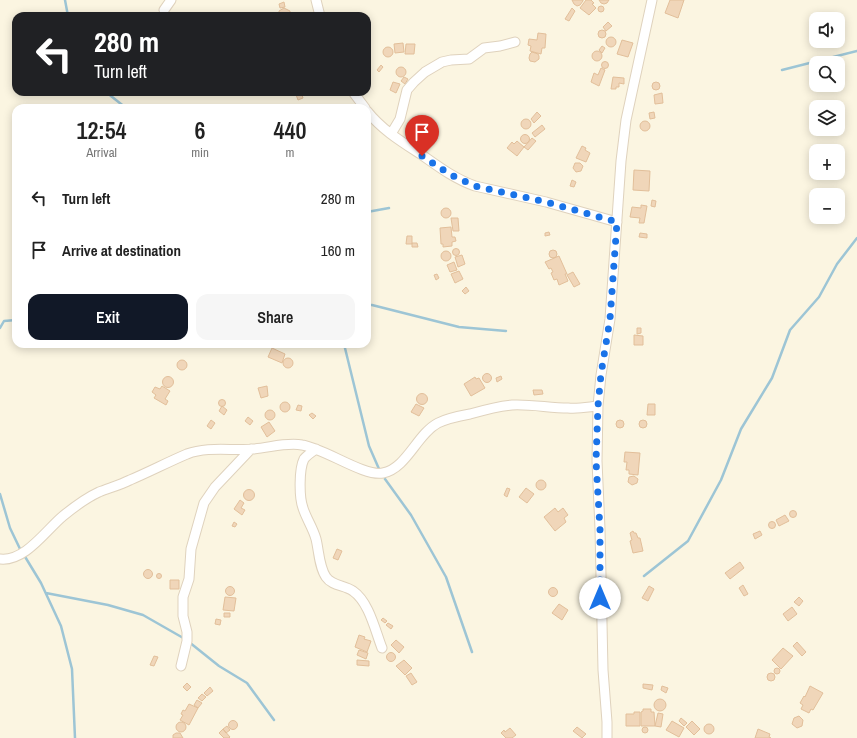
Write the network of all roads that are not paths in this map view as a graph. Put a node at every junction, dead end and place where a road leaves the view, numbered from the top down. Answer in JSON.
{"nodes":[{"id":1,"x":171,"y":0,"type":"edge"},
{"id":2,"x":316,"y":0,"type":"edge"},
{"id":3,"x":647,"y":0,"type":"edge"},
{"id":4,"x":652,"y":0,"type":"edge"},
{"id":5,"x":164,"y":10,"type":"dead end"},
{"id":6,"x":319,"y":12,"type":"edge"},
{"id":7,"x":649,"y":12,"type":"junction"},
{"id":8,"x":516,"y":42,"type":"dead end"},
{"id":9,"x":371,"y":116,"type":"edge"},
{"id":10,"x":391,"y":134,"type":"junction"},
{"id":11,"x":617,"y":222,"type":"junction"},
{"id":12,"x":598,"y":406,"type":"junction"},
{"id":13,"x":316,"y":449,"type":"junction"},
{"id":14,"x":251,"y":450,"type":"junction"},
{"id":15,"x":0,"y":559,"type":"edge"},
{"id":16,"x":382,"y":648,"type":"dead end"},
{"id":17,"x":182,"y":666,"type":"dead end"},
{"id":18,"x":607,"y":738,"type":"edge"}],
"edges":[{"from":1,"to":5,"type":"street"},
{"from":2,"to":6,"type":"street"},
{"from":3,"to":7,"type":"street"},
{"from":4,"to":7,"type":"street"},
{"from":7,"to":11,"type":"street"},
{"from":8,"to":10,"type":"street"},
{"from":9,"to":10,"type":"street"},
{"from":10,"to":11,"type":"street"},
{"from":11,"to":12,"type":"street"},
{"from":12,"to":13,"type":"street"},
{"from":12,"to":18,"type":"street"},
{"from":13,"to":14,"type":"street"},
{"from":13,"to":16,"type":"street"},
{"from":14,"to":15,"type":"street"},
{"from":14,"to":17,"type":"street"}]}
